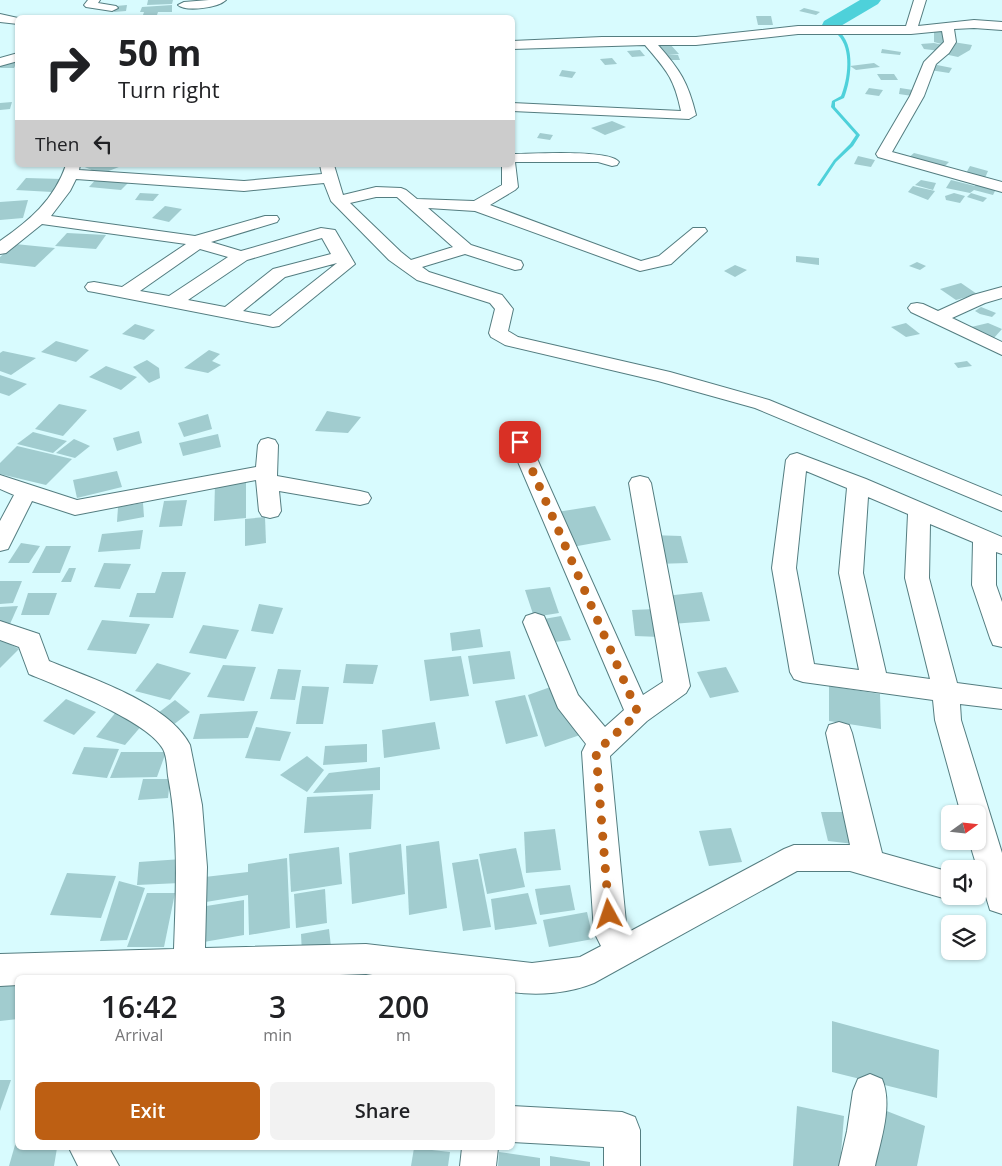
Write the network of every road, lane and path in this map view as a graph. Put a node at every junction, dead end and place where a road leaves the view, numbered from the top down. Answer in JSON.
{"nodes":[{"id":1,"x":94,"y":0,"type":"edge"},
{"id":2,"x":220,"y":0,"type":"edge"},
{"id":3,"x":920,"y":0,"type":"edge"},
{"id":4,"x":112,"y":8,"type":"dead end"},
{"id":5,"x":184,"y":8,"type":"edge"},
{"id":6,"x":0,"y":18,"type":"edge"},
{"id":7,"x":15,"y":20,"type":"edge"},
{"id":8,"x":1002,"y":26,"type":"edge"},
{"id":9,"x":948,"y":27,"type":"junction"},
{"id":10,"x":911,"y":30,"type":"junction"},
{"id":11,"x":648,"y":41,"type":"junction"},
{"id":12,"x":932,"y":43,"type":"dead end"},
{"id":13,"x":949,"y":43,"type":"junction"},
{"id":14,"x":515,"y":45,"type":"edge"},
{"id":15,"x":15,"y":58,"type":"edge"},
{"id":16,"x":0,"y":62,"type":"edge"},
{"id":17,"x":515,"y":107,"type":"edge"},
{"id":18,"x":515,"y":158,"type":"edge"},
{"id":19,"x":529,"y":158,"type":"junction"},
{"id":20,"x":612,"y":162,"type":"dead end"},
{"id":21,"x":509,"y":167,"type":"edge"},
{"id":22,"x":72,"y":170,"type":"edge"},
{"id":23,"x":329,"y":172,"type":"edge"},
{"id":24,"x":572,"y":173,"type":"dead end"},
{"id":25,"x":1002,"y":187,"type":"edge"},
{"id":26,"x":339,"y":201,"type":"junction"},
{"id":27,"x":412,"y":203,"type":"junction"},
{"id":28,"x":477,"y":206,"type":"junction"},
{"id":29,"x":271,"y":218,"type":"dead end"},
{"id":30,"x":40,"y":219,"type":"junction"},
{"id":31,"x":699,"y":231,"type":"dead end"},
{"id":32,"x":196,"y":241,"type":"junction"},
{"id":33,"x":0,"y":249,"type":"edge"},
{"id":34,"x":464,"y":249,"type":"junction"},
{"id":35,"x":240,"y":256,"type":"junction"},
{"id":36,"x":341,"y":257,"type":"junction"},
{"id":37,"x":515,"y":265,"type":"dead end"},
{"id":38,"x":409,"y":266,"type":"junction"},
{"id":39,"x":94,"y":286,"type":"dead end"},
{"id":40,"x":1002,"y":292,"type":"edge"},
{"id":41,"x":125,"y":293,"type":"junction"},
{"id":42,"x":173,"y":302,"type":"junction"},
{"id":43,"x":917,"y":308,"type":"dead end"},
{"id":44,"x":229,"y":313,"type":"junction"},
{"id":45,"x":938,"y":318,"type":"junction"},
{"id":46,"x":1002,"y":349,"type":"edge"},
{"id":47,"x":520,"y":442,"type":"dead end"},
{"id":48,"x":268,"y":445,"type":"dead end"},
{"id":49,"x":267,"y":478,"type":"junction"},
{"id":50,"x":0,"y":482,"type":"edge"},
{"id":51,"x":640,"y":483,"type":"dead end"},
{"id":52,"x":858,"y":484,"type":"junction"},
{"id":53,"x":26,"y":492,"type":"junction"},
{"id":54,"x":360,"y":498,"type":"dead end"},
{"id":55,"x":1002,"y":504,"type":"edge"},
{"id":56,"x":270,"y":511,"type":"dead end"},
{"id":57,"x":919,"y":511,"type":"junction"},
{"id":58,"x":993,"y":542,"type":"edge"},
{"id":59,"x":0,"y":543,"type":"edge"},
{"id":60,"x":535,"y":622,"type":"dead end"},
{"id":61,"x":0,"y":630,"type":"edge"},
{"id":62,"x":1002,"y":638,"type":"edge"},
{"id":63,"x":875,"y":682,"type":"junction"},
{"id":64,"x":946,"y":691,"type":"junction"},
{"id":65,"x":1002,"y":699,"type":"edge"},
{"id":66,"x":638,"y":713,"type":"junction"},
{"id":67,"x":839,"y":733,"type":"dead end"},
{"id":68,"x":603,"y":745,"type":"junction"},
{"id":69,"x":972,"y":805,"type":"edge"},
{"id":70,"x":984,"y":850,"type":"edge"},
{"id":71,"x":869,"y":863,"type":"junction"},
{"id":72,"x":941,"y":883,"type":"edge"},
{"id":73,"x":993,"y":898,"type":"edge"},
{"id":74,"x":620,"y":954,"type":"junction"},
{"id":75,"x":189,"y":964,"type":"junction"},
{"id":76,"x":0,"y":970,"type":"edge"},
{"id":77,"x":59,"y":973,"type":"edge"},
{"id":78,"x":499,"y":975,"type":"edge"},
{"id":79,"x":515,"y":977,"type":"edge"},
{"id":80,"x":870,"y":1091,"type":"dead end"},
{"id":81,"x":515,"y":1124,"type":"edge"},
{"id":82,"x":89,"y":1150,"type":"edge"},
{"id":83,"x":480,"y":1150,"type":"edge"},
{"id":84,"x":101,"y":1166,"type":"edge"},
{"id":85,"x":478,"y":1166,"type":"edge"},
{"id":86,"x":622,"y":1166,"type":"edge"},
{"id":87,"x":857,"y":1166,"type":"edge"}],
"edges":[{"from":1,"to":4,"type":"street"},
{"from":2,"to":5,"type":"street"},
{"from":3,"to":10,"type":"street"},
{"from":6,"to":7,"type":"street"},
{"from":8,"to":9,"type":"street"},
{"from":9,"to":10,"type":"street"},
{"from":9,"to":13,"type":"street"},
{"from":10,"to":11,"type":"street"},
{"from":11,"to":14,"type":"street"},
{"from":11,"to":17,"type":"street"},
{"from":12,"to":13,"type":"street"},
{"from":13,"to":25,"type":"street"},
{"from":15,"to":16,"type":"street"},
{"from":18,"to":19,"type":"street"},
{"from":19,"to":20,"type":"street"},
{"from":19,"to":24,"type":"street"},
{"from":21,"to":28,"type":"street"},
{"from":22,"to":23,"type":"street"},
{"from":22,"to":30,"type":"street"},
{"from":23,"to":26,"type":"street"},
{"from":26,"to":27,"type":"street"},
{"from":26,"to":38,"type":"street"},
{"from":27,"to":28,"type":"street"},
{"from":27,"to":34,"type":"street"},
{"from":28,"to":31,"type":"street"},
{"from":29,"to":32,"type":"street"},
{"from":30,"to":32,"type":"street"},
{"from":30,"to":33,"type":"street"},
{"from":32,"to":35,"type":"street"},
{"from":32,"to":41,"type":"street"},
{"from":34,"to":37,"type":"street"},
{"from":34,"to":38,"type":"street"},
{"from":35,"to":36,"type":"street"},
{"from":35,"to":42,"type":"street"},
{"from":36,"to":44,"type":"street"},
{"from":36,"to":44,"type":"street"},
{"from":38,"to":55,"type":"street"},
{"from":39,"to":41,"type":"street"},
{"from":40,"to":45,"type":"street"},
{"from":41,"to":42,"type":"street"},
{"from":42,"to":44,"type":"street"},
{"from":43,"to":45,"type":"street"},
{"from":45,"to":46,"type":"street"},
{"from":47,"to":66,"type":"street"},
{"from":48,"to":49,"type":"street"},
{"from":49,"to":53,"type":"street"},
{"from":49,"to":54,"type":"street"},
{"from":49,"to":56,"type":"street"},
{"from":50,"to":53,"type":"street"},
{"from":51,"to":66,"type":"street"},
{"from":52,"to":57,"type":"street"},
{"from":52,"to":63,"type":"street"},
{"from":52,"to":63,"type":"street"},
{"from":53,"to":59,"type":"street"},
{"from":57,"to":58,"type":"street"},
{"from":57,"to":64,"type":"street"},
{"from":58,"to":62,"type":"street"},
{"from":60,"to":68,"type":"street"},
{"from":61,"to":75,"type":"street"},
{"from":63,"to":64,"type":"street"},
{"from":64,"to":65,"type":"street"},
{"from":64,"to":69,"type":"street"},
{"from":66,"to":68,"type":"street"},
{"from":67,"to":71,"type":"street"},
{"from":68,"to":74,"type":"street"},
{"from":70,"to":73,"type":"street"},
{"from":71,"to":72,"type":"street"},
{"from":71,"to":74,"type":"street"},
{"from":74,"to":79,"type":"street"},
{"from":75,"to":77,"type":"street"},
{"from":75,"to":78,"type":"street"},
{"from":76,"to":77,"type":"street"},
{"from":80,"to":87,"type":"street"},
{"from":81,"to":86,"type":"street"},
{"from":82,"to":84,"type":"street"},
{"from":83,"to":85,"type":"street"}]}
